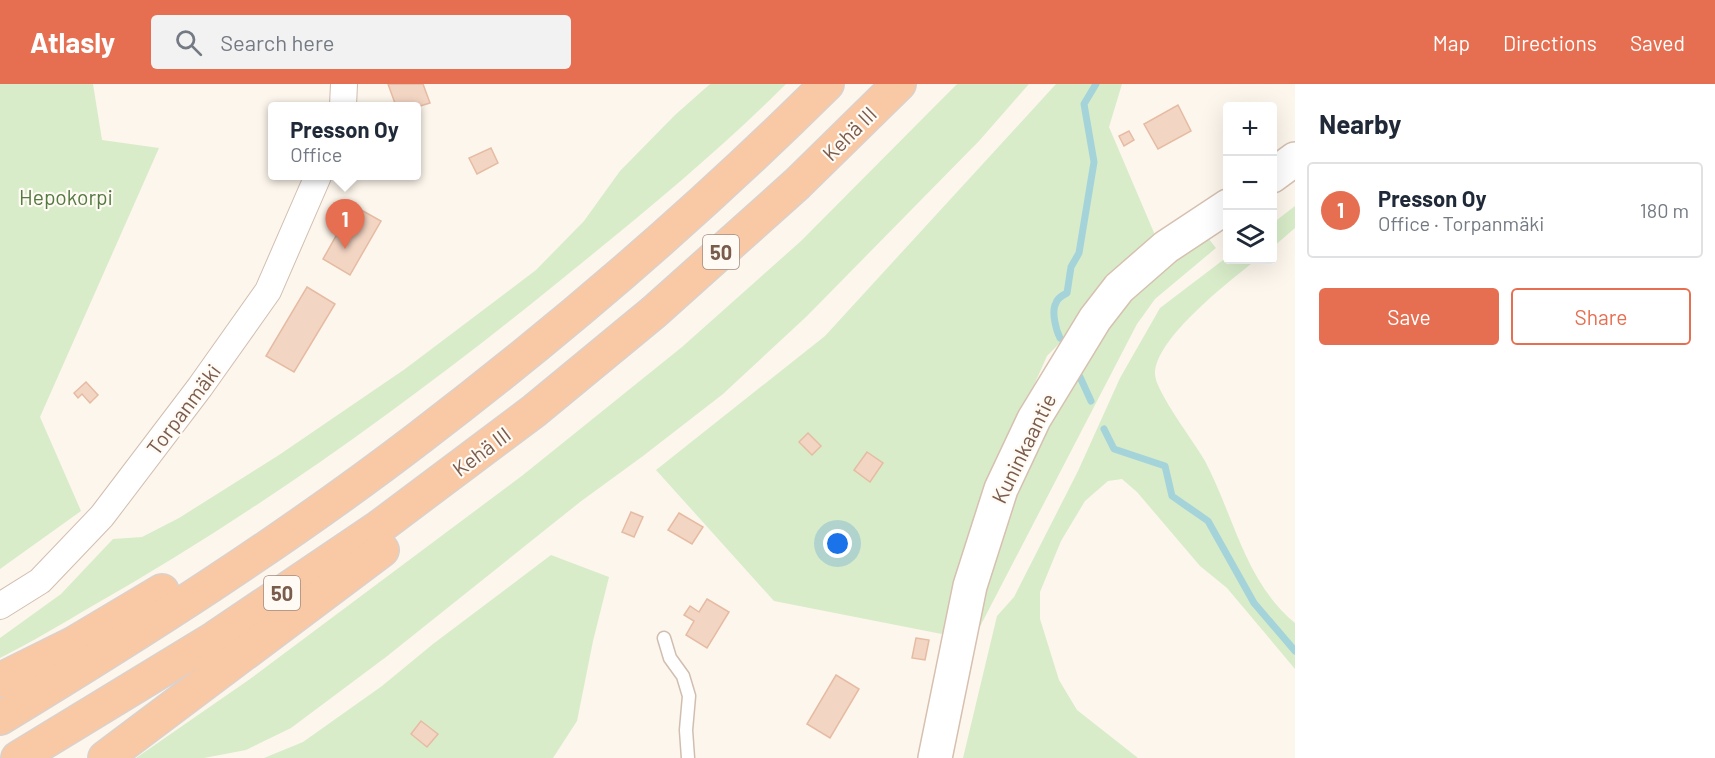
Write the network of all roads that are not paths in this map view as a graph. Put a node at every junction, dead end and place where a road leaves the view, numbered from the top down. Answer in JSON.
{"nodes":[{"id":1,"x":344,"y":84,"type":"edge"},
{"id":2,"x":826,"y":84,"type":"edge"},
{"id":3,"x":899,"y":84,"type":"edge"},
{"id":4,"x":343,"y":102,"type":"edge"},
{"id":5,"x":1295,"y":159,"type":"edge"},
{"id":6,"x":1277,"y":172,"type":"edge"},
{"id":7,"x":316,"y":180,"type":"edge"},
{"id":8,"x":1223,"y":209,"type":"edge"},
{"id":9,"x":534,"y":411,"type":"junction"},
{"id":10,"x":326,"y":506,"type":"junction"},
{"id":11,"x":0,"y":606,"type":"edge"},
{"id":12,"x":664,"y":638,"type":"dead end"},
{"id":13,"x":0,"y":680,"type":"edge"},
{"id":14,"x":0,"y":718,"type":"edge"},
{"id":15,"x":18,"y":758,"type":"edge"},
{"id":16,"x":105,"y":758,"type":"edge"},
{"id":17,"x":688,"y":758,"type":"edge"},
{"id":18,"x":935,"y":758,"type":"edge"}],
"edges":[{"from":1,"to":4,"type":"street"},
{"from":2,"to":10,"type":"highway","number":"50"},
{"from":3,"to":9,"type":"highway","name":"Kehä III","number":"50"},
{"from":5,"to":6,"type":"main road"},
{"from":7,"to":11,"type":"street","name":"Torpanmäki"},
{"from":8,"to":18,"type":"main road","name":"Kuninkaantie"},
{"from":9,"to":15,"type":"highway","name":"Kehä III","number":"50"},
{"from":9,"to":16,"type":"highway"},
{"from":10,"to":13,"type":"highway"},
{"from":10,"to":14,"type":"highway","number":"50"},
{"from":12,"to":17,"type":"lane"}]}
